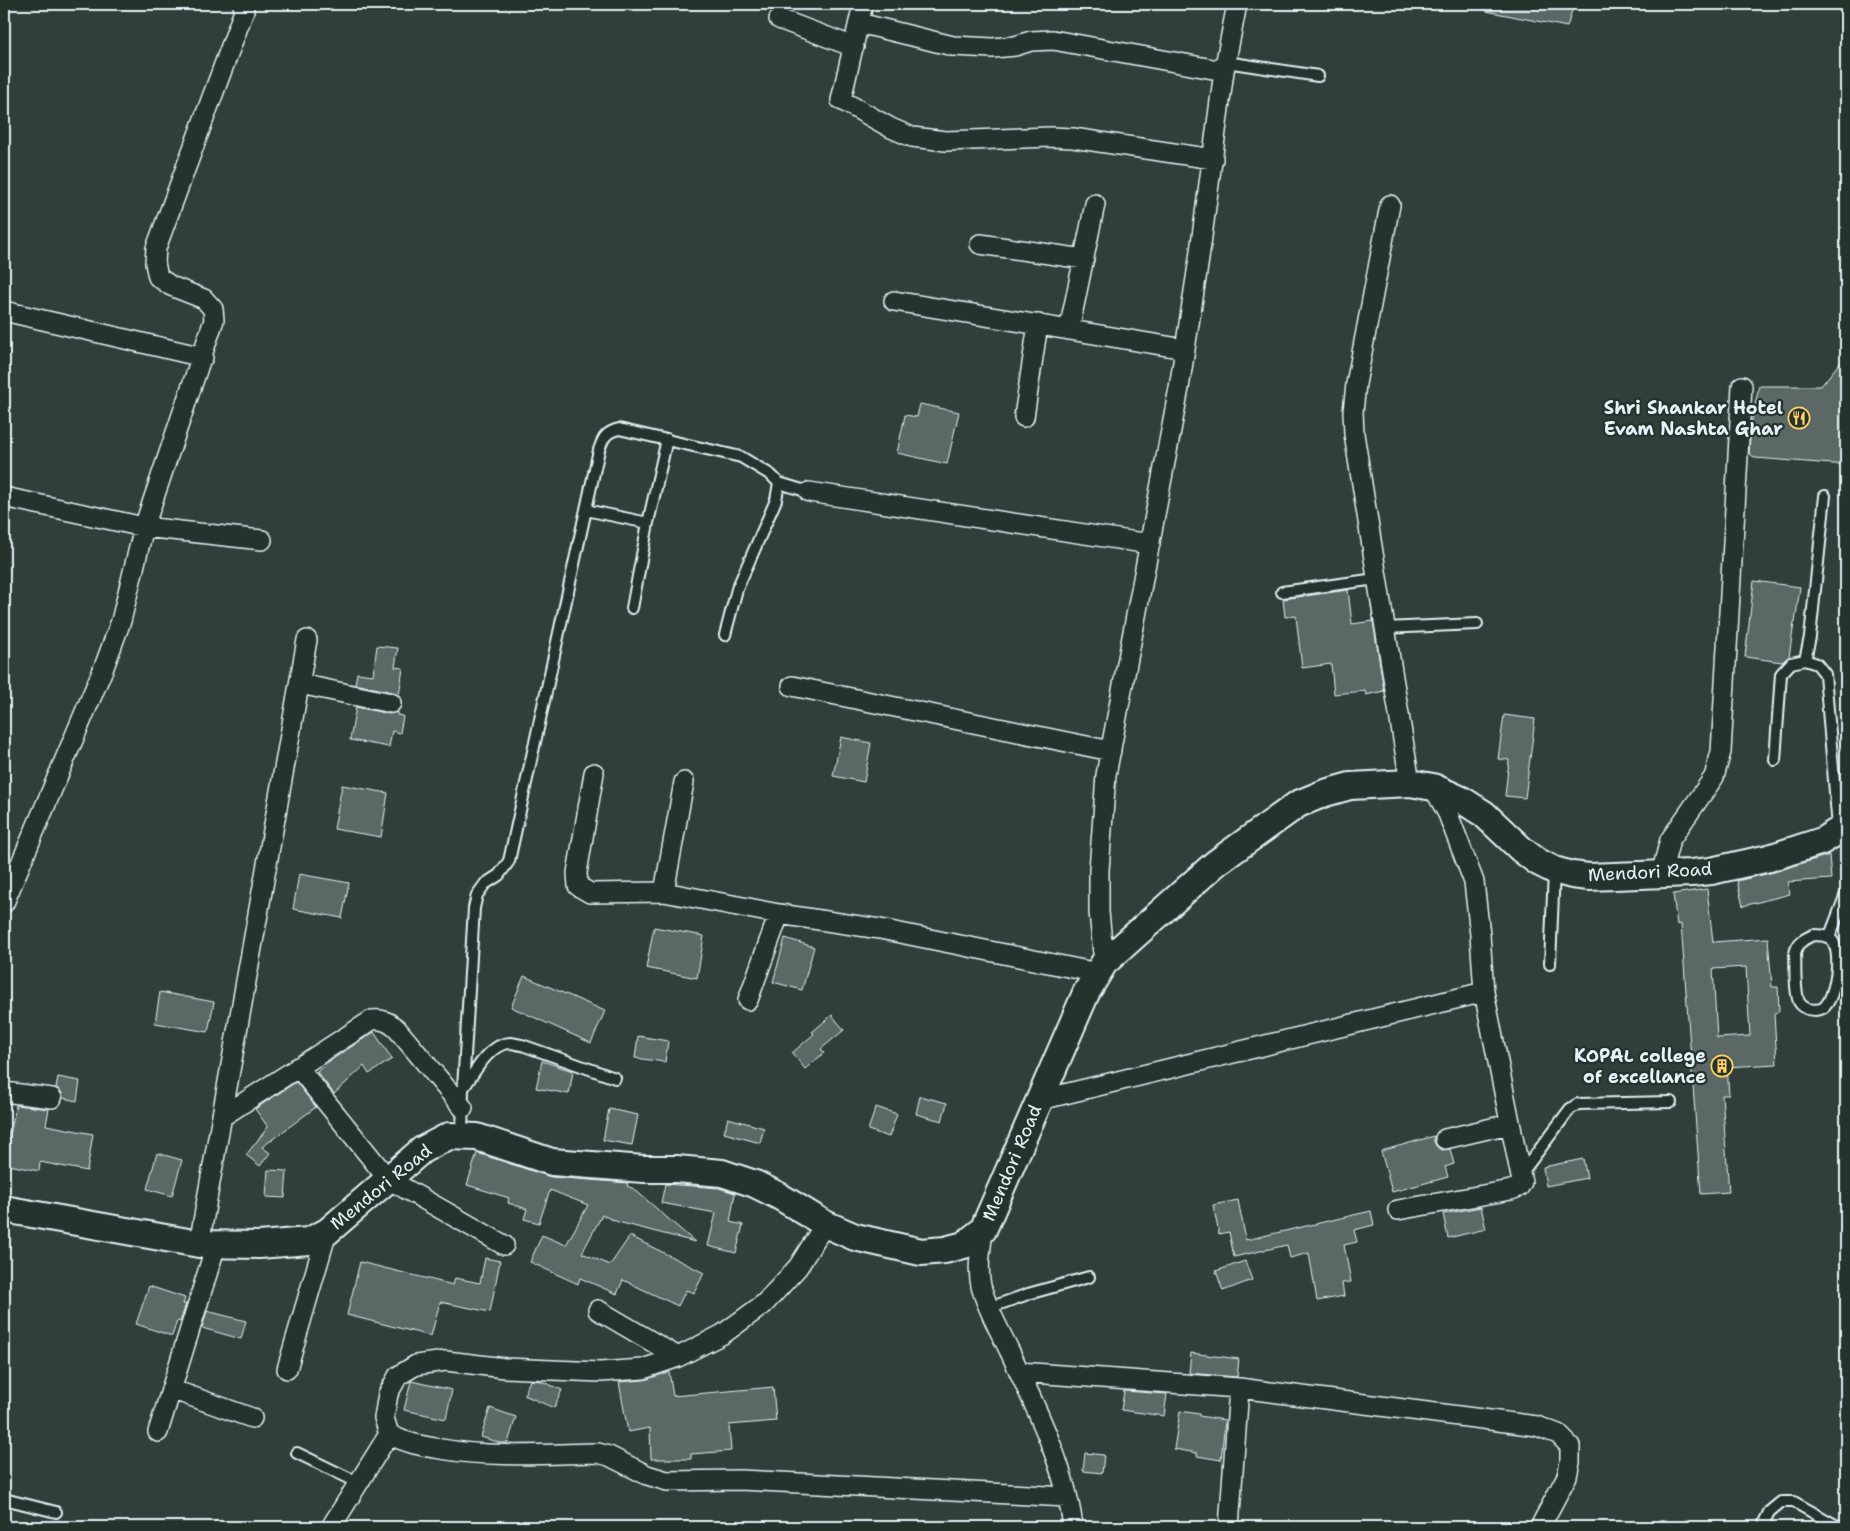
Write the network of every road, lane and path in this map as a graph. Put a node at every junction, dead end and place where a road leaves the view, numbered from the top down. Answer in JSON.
{"nodes":[{"id":1,"x":243,"y":4,"type":"edge"},
{"id":2,"x":863,"y":4,"type":"edge"},
{"id":3,"x":1237,"y":4,"type":"edge"},
{"id":4,"x":779,"y":19,"type":"dead end"},
{"id":5,"x":860,"y":23,"type":"junction"},
{"id":6,"x":854,"y":47,"type":"junction"},
{"id":7,"x":1225,"y":67,"type":"junction"},
{"id":8,"x":1318,"y":76,"type":"dead end"},
{"id":9,"x":1213,"y":159,"type":"junction"},
{"id":10,"x":1096,"y":204,"type":"dead end"},
{"id":11,"x":1390,"y":205,"type":"dead end"},
{"id":12,"x":980,"y":244,"type":"dead end"},
{"id":13,"x":1084,"y":258,"type":"junction"},
{"id":14,"x":894,"y":301,"type":"dead end"},
{"id":15,"x":4,"y":311,"type":"edge"},
{"id":16,"x":1038,"y":324,"type":"junction"},
{"id":17,"x":1069,"y":330,"type":"junction"},
{"id":18,"x":1185,"y":349,"type":"junction"},
{"id":19,"x":203,"y":357,"type":"junction"},
{"id":20,"x":1742,"y":386,"type":"dead end"},
{"id":21,"x":1024,"y":417,"type":"dead end"},
{"id":22,"x":667,"y":439,"type":"junction"},
{"id":23,"x":779,"y":484,"type":"junction"},
{"id":24,"x":808,"y":492,"type":"joint"},
{"id":25,"x":1825,"y":496,"type":"dead end"},
{"id":26,"x":4,"y":497,"type":"edge"},
{"id":27,"x":586,"y":510,"type":"junction"},
{"id":28,"x":648,"y":523,"type":"junction"},
{"id":29,"x":144,"y":527,"type":"junction"},
{"id":30,"x":262,"y":540,"type":"dead end"},
{"id":31,"x":1150,"y":544,"type":"junction"},
{"id":32,"x":1376,"y":579,"type":"junction"},
{"id":33,"x":1282,"y":592,"type":"dead end"},
{"id":34,"x":632,"y":608,"type":"dead end"},
{"id":35,"x":1477,"y":624,"type":"dead end"},
{"id":36,"x":1384,"y":628,"type":"junction"},
{"id":37,"x":725,"y":635,"type":"dead end"},
{"id":38,"x":307,"y":640,"type":"dead end"},
{"id":39,"x":1805,"y":660,"type":"junction"},
{"id":40,"x":300,"y":684,"type":"junction"},
{"id":41,"x":792,"y":686,"type":"dead end"},
{"id":42,"x":391,"y":703,"type":"dead end"},
{"id":43,"x":1111,"y":751,"type":"junction"},
{"id":44,"x":1775,"y":760,"type":"dead end"},
{"id":45,"x":594,"y":773,"type":"dead end"},
{"id":46,"x":684,"y":782,"type":"dead end"},
{"id":47,"x":1421,"y":785,"type":"junction"},
{"id":48,"x":1842,"y":829,"type":"edge"},
{"id":49,"x":1554,"y":870,"type":"junction"},
{"id":50,"x":1661,"y":874,"type":"junction"},
{"id":51,"x":664,"y":892,"type":"junction"},
{"id":52,"x":1846,"y":894,"type":"edge"},
{"id":53,"x":4,"y":903,"type":"edge"},
{"id":54,"x":779,"y":914,"type":"junction"},
{"id":55,"x":1829,"y":938,"type":"junction"},
{"id":56,"x":1550,"y":964,"type":"dead end"},
{"id":57,"x":1101,"y":968,"type":"junction"},
{"id":58,"x":1484,"y":992,"type":"junction"},
{"id":59,"x":748,"y":1000,"type":"dead end"},
{"id":60,"x":298,"y":1067,"type":"junction"},
{"id":61,"x":615,"y":1078,"type":"dead end"},
{"id":62,"x":463,"y":1088,"type":"junction"},
{"id":63,"x":4,"y":1092,"type":"edge"},
{"id":64,"x":52,"y":1098,"type":"dead end"},
{"id":65,"x":1040,"y":1100,"type":"junction"},
{"id":66,"x":1671,"y":1102,"type":"dead end"},
{"id":67,"x":463,"y":1108,"type":"junction"},
{"id":68,"x":223,"y":1116,"type":"junction"},
{"id":69,"x":1510,"y":1124,"type":"junction"},
{"id":70,"x":462,"y":1137,"type":"junction"},
{"id":71,"x":1445,"y":1139,"type":"dead end"},
{"id":72,"x":1521,"y":1174,"type":"junction"},
{"id":73,"x":388,"y":1179,"type":"junction"},
{"id":74,"x":4,"y":1209,"type":"edge"},
{"id":75,"x":1398,"y":1210,"type":"dead end"},
{"id":76,"x":825,"y":1224,"type":"junction"},
{"id":77,"x":984,"y":1230,"type":"junction"},
{"id":78,"x":327,"y":1232,"type":"junction"},
{"id":79,"x":504,"y":1244,"type":"dead end"},
{"id":80,"x":207,"y":1245,"type":"junction"},
{"id":81,"x":1089,"y":1276,"type":"dead end"},
{"id":82,"x":989,"y":1308,"type":"junction"},
{"id":83,"x":598,"y":1310,"type":"dead end"},
{"id":84,"x":678,"y":1356,"type":"junction"},
{"id":85,"x":287,"y":1369,"type":"dead end"},
{"id":86,"x":1019,"y":1372,"type":"junction"},
{"id":87,"x":1238,"y":1388,"type":"junction"},
{"id":88,"x":171,"y":1390,"type":"junction"},
{"id":89,"x":252,"y":1418,"type":"dead end"},
{"id":90,"x":158,"y":1432,"type":"dead end"},
{"id":91,"x":389,"y":1434,"type":"junction"},
{"id":92,"x":297,"y":1453,"type":"dead end"},
{"id":93,"x":359,"y":1483,"type":"junction"},
{"id":94,"x":1067,"y":1497,"type":"junction"},
{"id":95,"x":4,"y":1499,"type":"edge"},
{"id":96,"x":56,"y":1512,"type":"dead end"},
{"id":97,"x":331,"y":1527,"type":"edge"},
{"id":98,"x":1073,"y":1527,"type":"edge"},
{"id":99,"x":1230,"y":1527,"type":"edge"},
{"id":100,"x":1540,"y":1527,"type":"edge"},
{"id":101,"x":1762,"y":1527,"type":"edge"},
{"id":102,"x":1839,"y":1527,"type":"edge"}],
"edges":[{"from":1,"to":19,"type":"street"},
{"from":2,"to":5,"type":"street"},
{"from":3,"to":7,"type":"street"},
{"from":4,"to":6,"type":"street"},
{"from":5,"to":6,"type":"street"},
{"from":5,"to":7,"type":"street"},
{"from":6,"to":9,"type":"street"},
{"from":7,"to":8,"type":"lane"},
{"from":7,"to":9,"type":"street"},
{"from":9,"to":18,"type":"street"},
{"from":10,"to":13,"type":"street"},
{"from":11,"to":32,"type":"street"},
{"from":12,"to":13,"type":"street"},
{"from":13,"to":17,"type":"street"},
{"from":14,"to":16,"type":"street"},
{"from":15,"to":19,"type":"street"},
{"from":16,"to":17,"type":"street"},
{"from":16,"to":21,"type":"street"},
{"from":17,"to":18,"type":"street"},
{"from":18,"to":31,"type":"street"},
{"from":19,"to":29,"type":"street"},
{"from":20,"to":50,"type":"street"},
{"from":22,"to":23,"type":"lane"},
{"from":22,"to":27,"type":"lane"},
{"from":22,"to":28,"type":"lane"},
{"from":23,"to":24,"type":"lane"},
{"from":23,"to":37,"type":"lane"},
{"from":24,"to":31,"type":"street"},
{"from":25,"to":39,"type":"lane"},
{"from":26,"to":29,"type":"street"},
{"from":27,"to":28,"type":"lane"},
{"from":27,"to":62,"type":"lane"},
{"from":28,"to":34,"type":"lane"},
{"from":29,"to":30,"type":"street"},
{"from":29,"to":53,"type":"street"},
{"from":31,"to":43,"type":"street"},
{"from":32,"to":33,"type":"lane"},
{"from":32,"to":36,"type":"street"},
{"from":35,"to":36,"type":"lane"},
{"from":36,"to":47,"type":"street"},
{"from":38,"to":40,"type":"street"},
{"from":39,"to":44,"type":"lane"},
{"from":39,"to":48,"type":"lane"},
{"from":40,"to":42,"type":"street"},
{"from":40,"to":68,"type":"street"},
{"from":41,"to":43,"type":"street"},
{"from":43,"to":57,"type":"street"},
{"from":45,"to":51,"type":"street"},
{"from":46,"to":51,"type":"street"},
{"from":47,"to":49,"type":"main road","name":"Mendori Road"},
{"from":47,"to":57,"type":"main road","name":"Mendori Road"},
{"from":47,"to":58,"type":"street"},
{"from":48,"to":50,"type":"main road","name":"Mendori Road"},
{"from":49,"to":50,"type":"main road","name":"Mendori Road"},
{"from":49,"to":56,"type":"lane"},
{"from":51,"to":54,"type":"street"},
{"from":52,"to":55,"type":"lane"},
{"from":54,"to":57,"type":"street"},
{"from":54,"to":59,"type":"street"},
{"from":55,"to":55,"type":"lane"},
{"from":57,"to":65,"type":"main road","name":"Mendori Road"},
{"from":58,"to":65,"type":"street"},
{"from":58,"to":69,"type":"street"},
{"from":60,"to":67,"type":"street"},
{"from":60,"to":68,"type":"street"},
{"from":60,"to":73,"type":"street"},
{"from":61,"to":62,"type":"lane"},
{"from":62,"to":67,"type":"lane"},
{"from":63,"to":64,"type":"street"},
{"from":65,"to":77,"type":"main road","name":"Mendori Road"},
{"from":66,"to":72,"type":"lane"},
{"from":67,"to":70,"type":"lane"},
{"from":68,"to":80,"type":"street"},
{"from":69,"to":71,"type":"street"},
{"from":69,"to":72,"type":"street"},
{"from":70,"to":73,"type":"main road","name":"Mendori Road"},
{"from":70,"to":76,"type":"main road","name":"Mendori Road"},
{"from":72,"to":75,"type":"street"},
{"from":73,"to":78,"type":"main road","name":"Mendori Road"},
{"from":73,"to":79,"type":"street"},
{"from":74,"to":80,"type":"main road","name":"Mendori Road"},
{"from":76,"to":77,"type":"main road","name":"Mendori Road"},
{"from":76,"to":84,"type":"street"},
{"from":77,"to":82,"type":"street"},
{"from":78,"to":80,"type":"main road","name":"Mendori Road"},
{"from":78,"to":85,"type":"street"},
{"from":80,"to":88,"type":"street"},
{"from":81,"to":82,"type":"lane"},
{"from":82,"to":86,"type":"street"},
{"from":83,"to":84,"type":"street"},
{"from":84,"to":91,"type":"street"},
{"from":86,"to":87,"type":"street"},
{"from":86,"to":94,"type":"street"},
{"from":87,"to":99,"type":"street"},
{"from":87,"to":100,"type":"street"},
{"from":88,"to":89,"type":"street"},
{"from":88,"to":90,"type":"street"},
{"from":91,"to":93,"type":"street"},
{"from":91,"to":94,"type":"street"},
{"from":92,"to":93,"type":"lane"},
{"from":93,"to":97,"type":"street"},
{"from":94,"to":98,"type":"street"},
{"from":95,"to":96,"type":"lane"},
{"from":101,"to":102,"type":"lane"}]}
